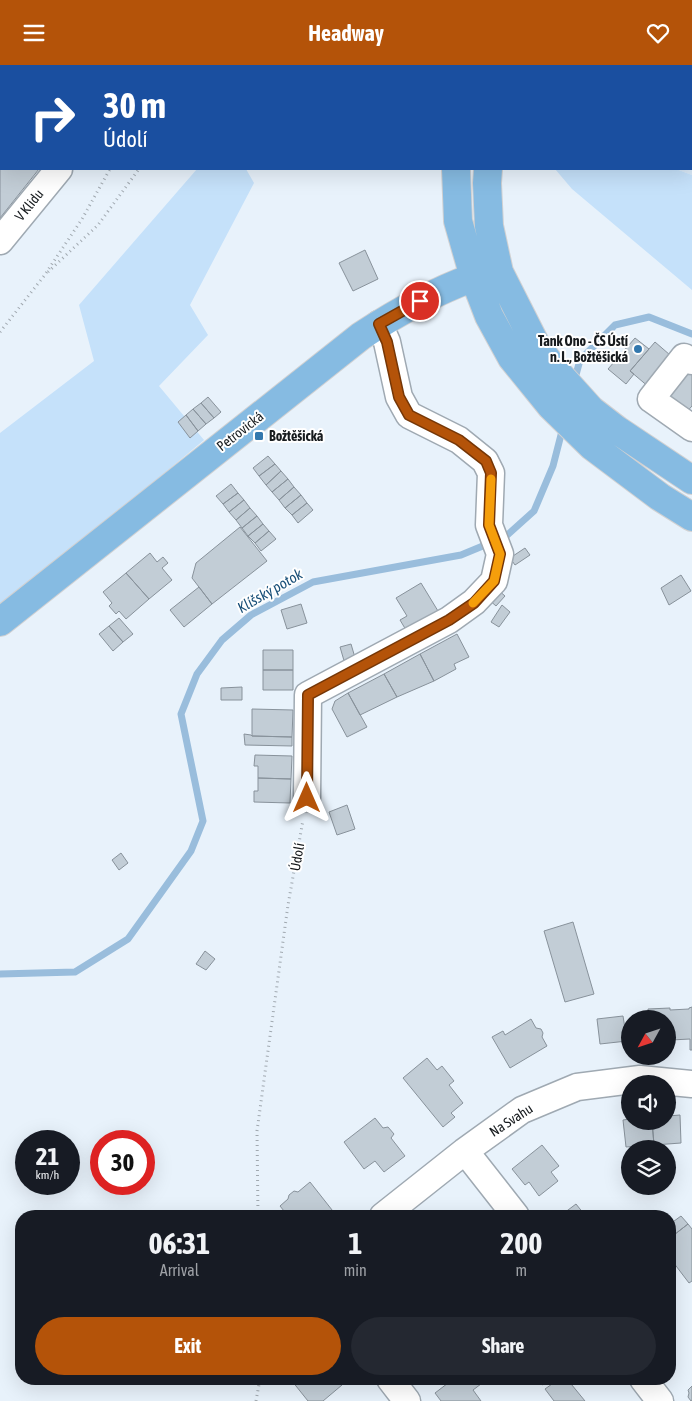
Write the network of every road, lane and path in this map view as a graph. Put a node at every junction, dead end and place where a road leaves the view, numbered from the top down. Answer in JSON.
{"nodes":[{"id":1,"x":57,"y":170,"type":"edge"},
{"id":2,"x":109,"y":170,"type":"edge"},
{"id":3,"x":138,"y":170,"type":"edge"},
{"id":4,"x":456,"y":170,"type":"edge"},
{"id":5,"x":488,"y":170,"type":"edge"},
{"id":6,"x":0,"y":241,"type":"edge"},
{"id":7,"x":486,"y":274,"type":"junction"},
{"id":8,"x":44,"y":276,"type":"junction"},
{"id":9,"x":379,"y":324,"type":"junction"},
{"id":10,"x":0,"y":332,"type":"edge"},
{"id":11,"x":692,"y":361,"type":"edge"},
{"id":12,"x":692,"y":428,"type":"edge"},
{"id":13,"x":689,"y":474,"type":"edge"},
{"id":14,"x":692,"y":517,"type":"edge"},
{"id":15,"x":0,"y":622,"type":"edge"},
{"id":16,"x":307,"y":798,"type":"joint"},
{"id":17,"x":692,"y":1084,"type":"edge"},
{"id":18,"x":465,"y":1151,"type":"junction"},
{"id":19,"x":258,"y":1210,"type":"edge"},
{"id":20,"x":391,"y":1210,"type":"edge"},
{"id":21,"x":511,"y":1210,"type":"edge"},
{"id":22,"x":259,"y":1385,"type":"edge"},
{"id":23,"x":395,"y":1385,"type":"edge"},
{"id":24,"x":648,"y":1385,"type":"edge"},
{"id":25,"x":256,"y":1401,"type":"edge"},
{"id":26,"x":407,"y":1401,"type":"edge"},
{"id":27,"x":660,"y":1401,"type":"edge"}],
"edges":[{"from":1,"to":6,"type":"street","name":"V Klidu"},
{"from":2,"to":8,"type":"path"},
{"from":3,"to":8,"type":"path"},
{"from":4,"to":7,"type":"main road"},
{"from":5,"to":7,"type":"main road"},
{"from":7,"to":9,"type":"main road","name":"Petrovická"},
{"from":7,"to":13,"type":"main road"},
{"from":7,"to":14,"type":"main road"},
{"from":8,"to":10,"type":"path"},
{"from":9,"to":15,"type":"main road","name":"Petrovická"},
{"from":9,"to":16,"type":"street"},
{"from":11,"to":12,"type":"street"},
{"from":16,"to":19,"type":"path","name":"Údolí"},
{"from":17,"to":18,"type":"street","name":"Na Svahu"},
{"from":18,"to":20,"type":"street","name":"Na Svahu"},
{"from":18,"to":21,"type":"street"},
{"from":22,"to":25,"type":"path"},
{"from":23,"to":26,"type":"street"},
{"from":24,"to":27,"type":"street"}]}
